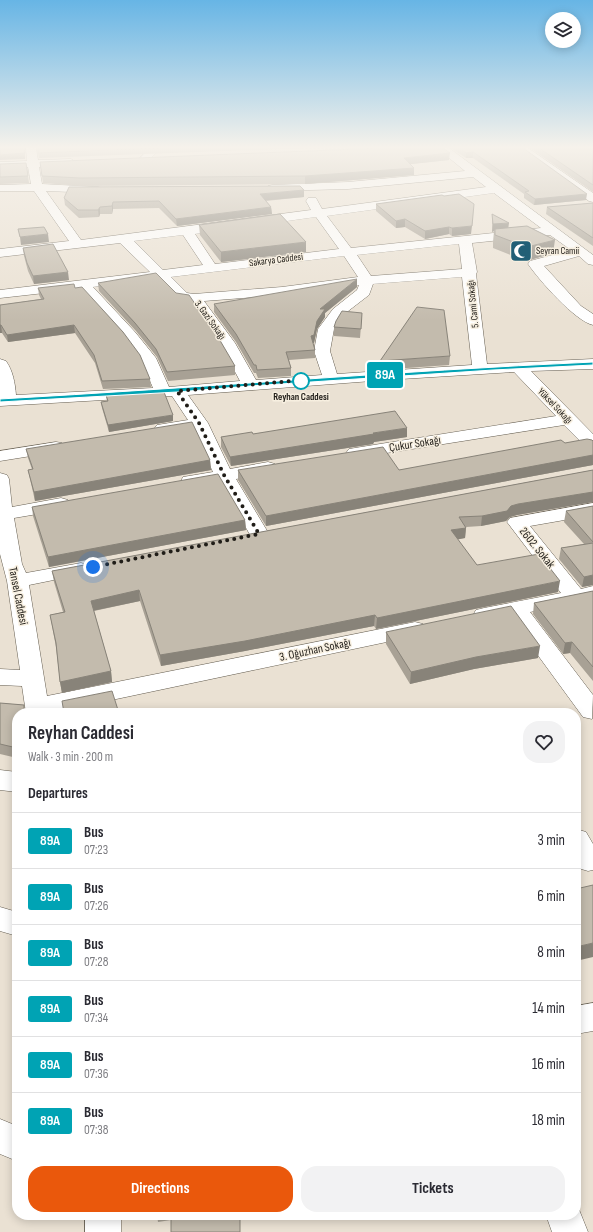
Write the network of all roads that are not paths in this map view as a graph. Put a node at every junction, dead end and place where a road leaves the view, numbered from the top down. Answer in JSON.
{"nodes":[{"id":1,"x":50,"y":205,"type":"edge"},
{"id":2,"x":314,"y":205,"type":"edge"},
{"id":3,"x":368,"y":205,"type":"edge"},
{"id":4,"x":518,"y":205,"type":"edge"},
{"id":5,"x":540,"y":210,"type":"edge"},
{"id":6,"x":526,"y":211,"type":"junction"},
{"id":7,"x":318,"y":212,"type":"junction"},
{"id":8,"x":187,"y":231,"type":"junction"},
{"id":9,"x":552,"y":231,"type":"junction"},
{"id":10,"x":123,"y":238,"type":"junction"},
{"id":11,"x":466,"y":240,"type":"junction"},
{"id":12,"x":78,"y":244,"type":"junction"},
{"id":13,"x":348,"y":252,"type":"junction"},
{"id":14,"x":580,"y":252,"type":"junction"},
{"id":15,"x":0,"y":253,"type":"edge"},
{"id":16,"x":593,"y":261,"type":"edge"},
{"id":17,"x":211,"y":268,"type":"junction"},
{"id":18,"x":470,"y":272,"type":"junction"},
{"id":19,"x":159,"y":274,"type":"junction"},
{"id":20,"x":367,"y":280,"type":"junction"},
{"id":21,"x":83,"y":284,"type":"junction"},
{"id":22,"x":0,"y":294,"type":"edge"},
{"id":23,"x":194,"y":298,"type":"junction"},
{"id":24,"x":593,"y":321,"type":"edge"},
{"id":25,"x":0,"y":364,"type":"edge"},
{"id":26,"x":593,"y":364,"type":"edge"},
{"id":27,"x":518,"y":367,"type":"junction"},
{"id":28,"x":480,"y":369,"type":"junction"},
{"id":29,"x":331,"y":379,"type":"junction"},
{"id":30,"x":250,"y":384,"type":"junction"},
{"id":31,"x":170,"y":391,"type":"junction"},
{"id":32,"x":4,"y":400,"type":"edge"},
{"id":33,"x":568,"y":419,"type":"junction"},
{"id":34,"x":199,"y":423,"type":"junction"},
{"id":35,"x":145,"y":432,"type":"edge"},
{"id":36,"x":593,"y":444,"type":"edge"},
{"id":37,"x":69,"y":445,"type":"edge"},
{"id":38,"x":0,"y":456,"type":"edge"},
{"id":39,"x":341,"y":456,"type":"edge"},
{"id":40,"x":286,"y":465,"type":"edge"},
{"id":41,"x":224,"y":475,"type":"junction"},
{"id":42,"x":0,"y":480,"type":"edge"},
{"id":43,"x":171,"y":484,"type":"edge"},
{"id":44,"x":80,"y":500,"type":"edge"},
{"id":45,"x":593,"y":509,"type":"edge"},
{"id":46,"x":3,"y":514,"type":"junction"},
{"id":47,"x":259,"y":534,"type":"edge"},
{"id":48,"x":96,"y":566,"type":"edge"},
{"id":49,"x":10,"y":570,"type":"edge"},
{"id":50,"x":585,"y":595,"type":"edge"},
{"id":51,"x":516,"y":609,"type":"junction"},
{"id":52,"x":462,"y":620,"type":"edge"},
{"id":53,"x":438,"y":625,"type":"edge"},
{"id":54,"x":0,"y":677,"type":"edge"},
{"id":55,"x":32,"y":679,"type":"junction"},
{"id":56,"x":37,"y":708,"type":"edge"},
{"id":57,"x":46,"y":708,"type":"edge"},
{"id":58,"x":587,"y":712,"type":"edge"},
{"id":59,"x":0,"y":780,"type":"edge"},
{"id":60,"x":12,"y":781,"type":"edge"},
{"id":61,"x":0,"y":920,"type":"edge"},
{"id":62,"x":12,"y":923,"type":"edge"},
{"id":63,"x":593,"y":1017,"type":"edge"},
{"id":64,"x":581,"y":1019,"type":"edge"},
{"id":65,"x":0,"y":1136,"type":"edge"},
{"id":66,"x":12,"y":1142,"type":"edge"},
{"id":67,"x":103,"y":1220,"type":"edge"},
{"id":68,"x":566,"y":1220,"type":"edge"},
{"id":69,"x":104,"y":1232,"type":"edge"},
{"id":70,"x":570,"y":1232,"type":"edge"}],
"edges":[{"from":1,"to":12,"type":"street"},
{"from":2,"to":7,"type":"street"},
{"from":3,"to":7,"type":"street"},
{"from":4,"to":6,"type":"street"},
{"from":5,"to":6,"type":"street"},
{"from":6,"to":9,"type":"street"},
{"from":7,"to":8,"type":"street"},
{"from":7,"to":13,"type":"street"},
{"from":8,"to":10,"type":"street"},
{"from":8,"to":17,"type":"street"},
{"from":9,"to":11,"type":"street","name":"Sakarya Caddesi"},
{"from":9,"to":14,"type":"street"},
{"from":10,"to":12,"type":"street"},
{"from":10,"to":19,"type":"street","name":"3. Gazi Sokağı"},
{"from":11,"to":13,"type":"street","name":"Sakarya Caddesi"},
{"from":11,"to":18,"type":"street","name":"5. Cami Sokağı"},
{"from":12,"to":15,"type":"street"},
{"from":13,"to":17,"type":"street","name":"Sakarya Caddesi"},
{"from":13,"to":20,"type":"street"},
{"from":14,"to":16,"type":"street"},
{"from":14,"to":24,"type":"street"},
{"from":17,"to":19,"type":"street","name":"Sakarya Caddesi"},
{"from":18,"to":20,"type":"street"},
{"from":18,"to":28,"type":"street","name":"5. Cami Sokağı"},
{"from":19,"to":21,"type":"street","name":"Sakarya Caddesi"},
{"from":19,"to":23,"type":"street","name":"3. Gazi Sokağı"},
{"from":20,"to":23,"type":"street"},
{"from":20,"to":29,"type":"street"},
{"from":21,"to":22,"type":"street","name":"Sakarya Caddesi"},
{"from":21,"to":31,"type":"street"},
{"from":23,"to":30,"type":"street","name":"3. Gazi Sokağı"},
{"from":25,"to":32,"type":"street"},
{"from":26,"to":27,"type":"street"},
{"from":27,"to":28,"type":"street"},
{"from":27,"to":33,"type":"street","name":"Yüksel Sokağı"},
{"from":28,"to":29,"type":"street"},
{"from":29,"to":30,"type":"street"},
{"from":30,"to":31,"type":"street"},
{"from":31,"to":32,"type":"street"},
{"from":31,"to":34,"type":"street"},
{"from":33,"to":36,"type":"street","name":"Yüksel Sokağı"},
{"from":33,"to":39,"type":"street","name":"Çukur Sokağı"},
{"from":34,"to":35,"type":"street"},
{"from":34,"to":41,"type":"street"},
{"from":37,"to":38,"type":"street"},
{"from":40,"to":41,"type":"street"},
{"from":41,"to":43,"type":"street"},
{"from":41,"to":47,"type":"street"},
{"from":42,"to":46,"type":"street","name":"Tansel Caddesi"},
{"from":44,"to":46,"type":"street"},
{"from":45,"to":50,"type":"street","name":"2602. Sokak"},
{"from":46,"to":49,"type":"street","name":"Tansel Caddesi"},
{"from":48,"to":49,"type":"street"},
{"from":49,"to":55,"type":"street","name":"Tansel Caddesi"},
{"from":50,"to":51,"type":"street"},
{"from":51,"to":52,"type":"street"},
{"from":51,"to":58,"type":"street"},
{"from":53,"to":57,"type":"street","name":"3. Oğuzhan Sokağı"},
{"from":54,"to":55,"type":"street"},
{"from":55,"to":56,"type":"street","name":"Tansel Caddesi"},
{"from":59,"to":60,"type":"street"},
{"from":61,"to":62,"type":"street"},
{"from":63,"to":64,"type":"street"},
{"from":65,"to":66,"type":"street"},
{"from":67,"to":69,"type":"street"},
{"from":68,"to":70,"type":"street"}]}
